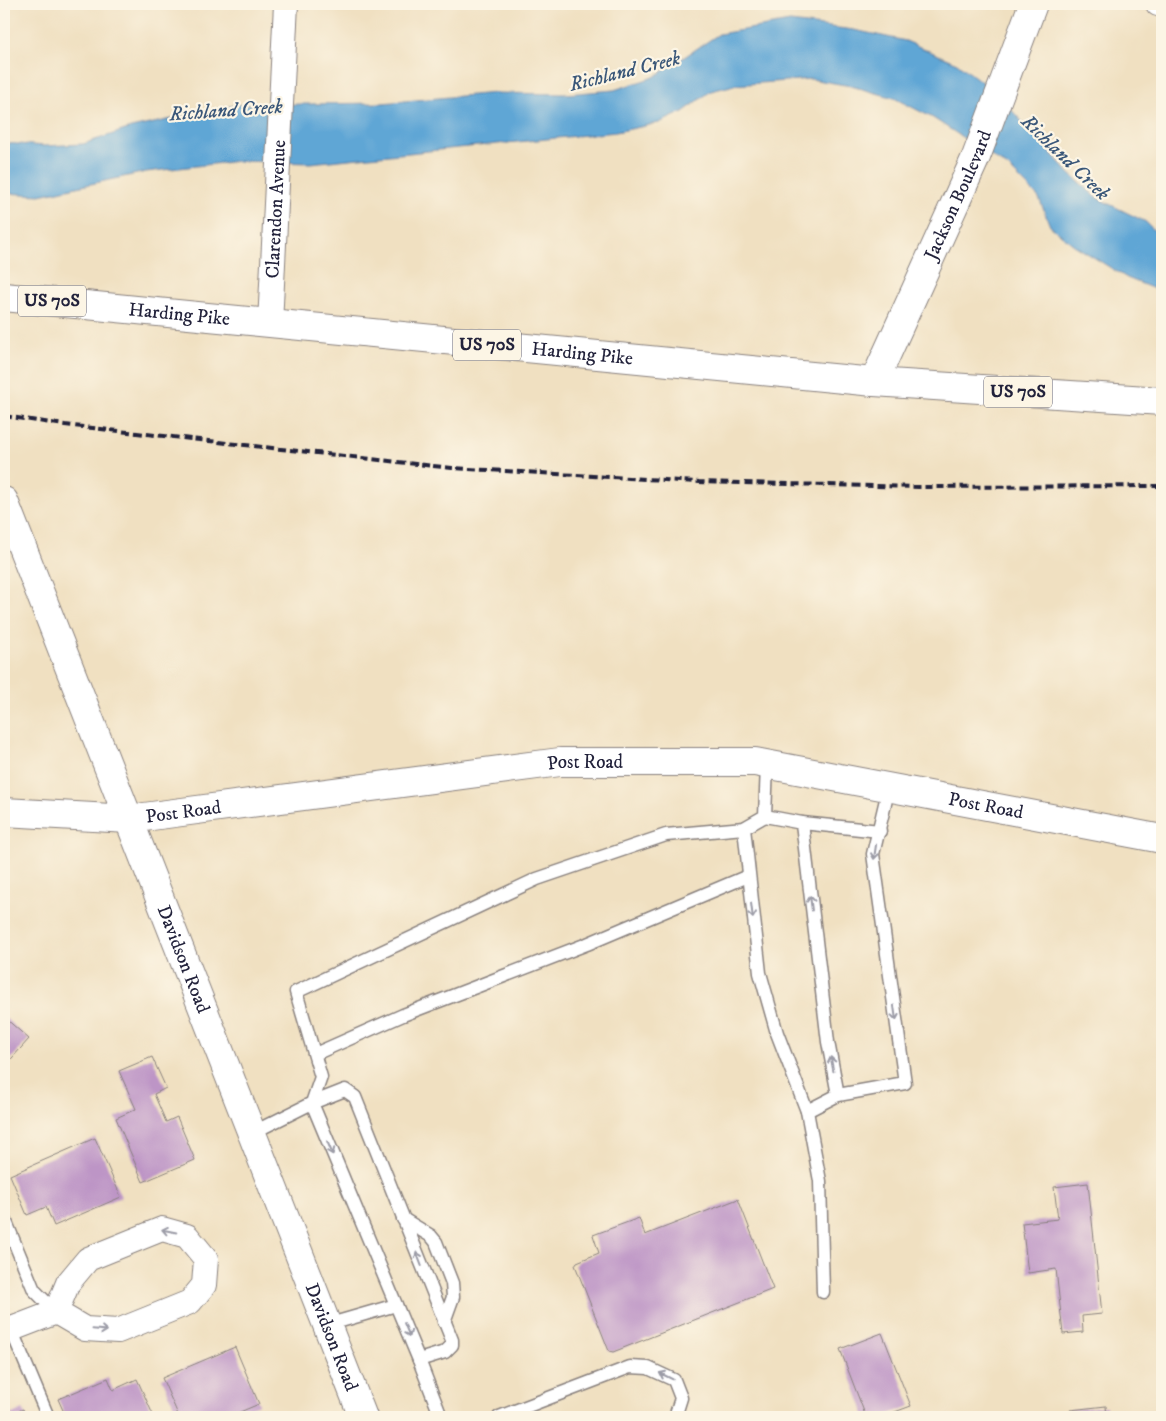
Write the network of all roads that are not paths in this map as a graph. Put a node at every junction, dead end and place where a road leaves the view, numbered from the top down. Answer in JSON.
{"nodes":[{"id":1,"x":286,"y":4,"type":"edge"},
{"id":2,"x":1039,"y":4,"type":"edge"},
{"id":3,"x":4,"y":297,"type":"edge"},
{"id":4,"x":270,"y":324,"type":"junction"},
{"id":5,"x":874,"y":382,"type":"junction"},
{"id":6,"x":1162,"y":401,"type":"edge"},
{"id":7,"x":4,"y":501,"type":"edge"},
{"id":8,"x":767,"y":765,"type":"junction"},
{"id":9,"x":889,"y":788,"type":"junction"},
{"id":10,"x":4,"y":812,"type":"edge"},
{"id":11,"x":765,"y":816,"type":"junction"},
{"id":12,"x":129,"y":819,"type":"junction"},
{"id":13,"x":802,"y":824,"type":"junction"},
{"id":14,"x":744,"y":828,"type":"junction"},
{"id":15,"x":880,"y":831,"type":"junction"},
{"id":16,"x":1162,"y":839,"type":"edge"},
{"id":17,"x":748,"y":876,"type":"junction"},
{"id":18,"x":315,"y":1054,"type":"junction"},
{"id":19,"x":838,"y":1095,"type":"junction"},
{"id":20,"x":312,"y":1103,"type":"junction"},
{"id":21,"x":807,"y":1111,"type":"junction"},
{"id":22,"x":252,"y":1133,"type":"junction"},
{"id":23,"x":4,"y":1217,"type":"edge"},
{"id":24,"x":403,"y":1219,"type":"junction"},
{"id":25,"x":823,"y":1292,"type":"dead end"},
{"id":26,"x":396,"y":1305,"type":"junction"},
{"id":27,"x":56,"y":1312,"type":"junction"},
{"id":28,"x":444,"y":1322,"type":"junction"},
{"id":29,"x":327,"y":1325,"type":"junction"},
{"id":30,"x":8,"y":1331,"type":"edge"},
{"id":31,"x":419,"y":1360,"type":"junction"},
{"id":32,"x":48,"y":1417,"type":"edge"},
{"id":33,"x":363,"y":1417,"type":"edge"},
{"id":34,"x":441,"y":1417,"type":"edge"},
{"id":35,"x":499,"y":1417,"type":"edge"},
{"id":36,"x":674,"y":1417,"type":"edge"}],
"edges":[{"from":1,"to":4,"type":"street","name":"Clarendon Avenue"},
{"from":2,"to":5,"type":"street","name":"Jackson Boulevard"},
{"from":3,"to":4,"type":"street","name":"Harding Pike","number":"US 70S"},
{"from":4,"to":5,"type":"street","name":"Harding Pike","number":"US 70S"},
{"from":5,"to":6,"type":"street","name":"Harding Pike","number":"US 70S"},
{"from":7,"to":12,"type":"street","name":"Davidson Road"},
{"from":8,"to":9,"type":"street","name":"Post Road"},
{"from":8,"to":11,"type":"lane"},
{"from":8,"to":12,"type":"street","name":"Post Road"},
{"from":9,"to":15,"type":"lane"},
{"from":9,"to":16,"type":"street","name":"Post Road"},
{"from":10,"to":12,"type":"street","name":"Post Road"},
{"from":11,"to":13,"type":"lane"},
{"from":11,"to":14,"type":"lane"},
{"from":12,"to":22,"type":"street","name":"Davidson Road"},
{"from":13,"to":15,"type":"lane"},
{"from":19,"to":13,"type":"lane","one_way":true},
{"from":14,"to":17,"type":"lane"},
{"from":14,"to":18,"type":"lane"},
{"from":15,"to":19,"type":"lane","one_way":true},
{"from":17,"to":18,"type":"lane"},
{"from":17,"to":21,"type":"lane","one_way":true},
{"from":18,"to":20,"type":"lane"},
{"from":19,"to":21,"type":"lane"},
{"from":20,"to":22,"type":"lane"},
{"from":20,"to":24,"type":"lane"},
{"from":20,"to":26,"type":"lane","one_way":true},
{"from":21,"to":25,"type":"lane"},
{"from":22,"to":29,"type":"street","name":"Davidson Road"},
{"from":23,"to":27,"type":"lane"},
{"from":28,"to":24,"type":"lane","one_way":true},
{"from":24,"to":28,"type":"lane"},
{"from":26,"to":29,"type":"lane"},
{"from":26,"to":31,"type":"lane","one_way":true},
{"from":27,"to":27,"type":"street","one_way":true},
{"from":27,"to":30,"type":"street"},
{"from":28,"to":31,"type":"lane"},
{"from":29,"to":33,"type":"street","name":"Davidson Road"},
{"from":30,"to":32,"type":"lane"},
{"from":31,"to":34,"type":"lane"},
{"from":36,"to":35,"type":"lane","one_way":true}]}
